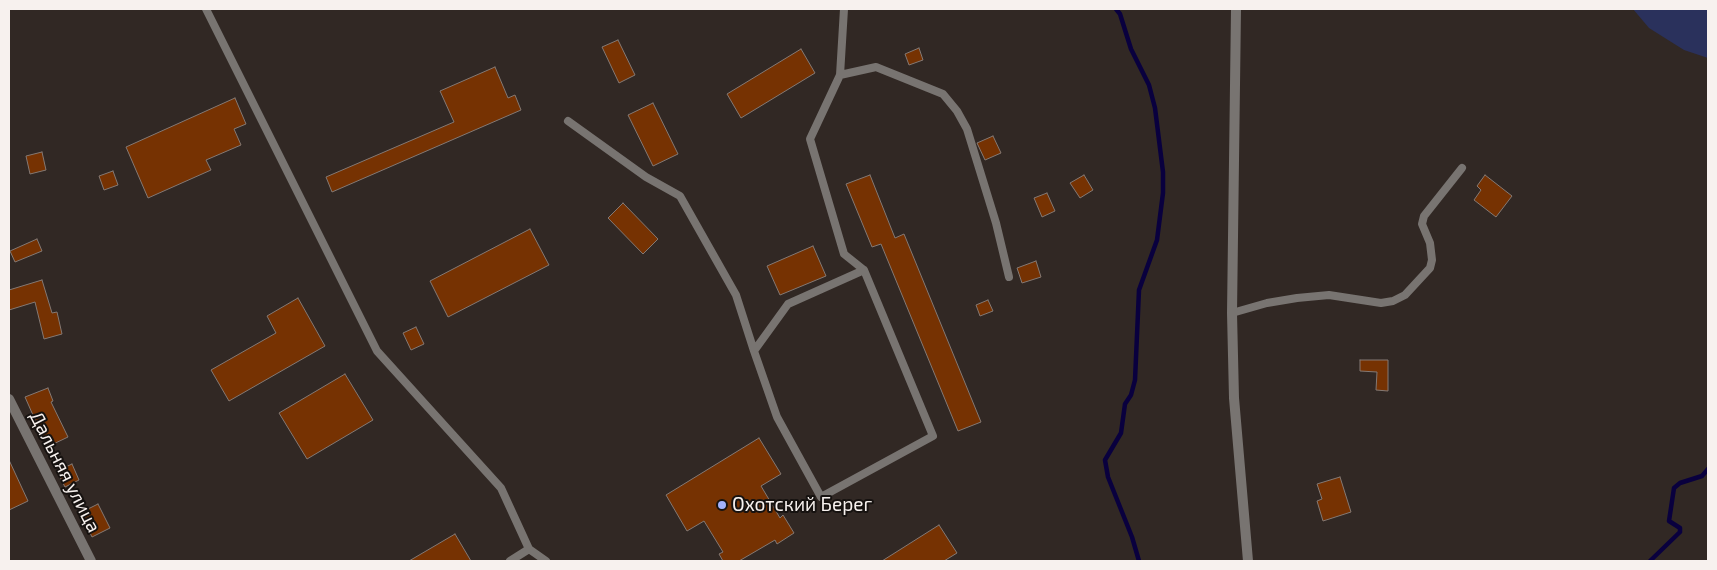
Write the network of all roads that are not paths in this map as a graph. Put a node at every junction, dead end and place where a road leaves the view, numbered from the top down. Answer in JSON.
{"nodes":[{"id":1,"x":206,"y":9,"type":"edge"},
{"id":2,"x":844,"y":9,"type":"edge"},
{"id":3,"x":1236,"y":9,"type":"edge"},
{"id":4,"x":840,"y":75,"type":"junction"},
{"id":5,"x":568,"y":121,"type":"dead end"},
{"id":6,"x":1462,"y":168,"type":"dead end"},
{"id":7,"x":864,"y":270,"type":"junction"},
{"id":8,"x":1008,"y":278,"type":"dead end"},
{"id":9,"x":1232,"y":313,"type":"junction"},
{"id":10,"x":754,"y":351,"type":"junction"},
{"id":11,"x":9,"y":399,"type":"edge"},
{"id":12,"x":529,"y":549,"type":"junction"},
{"id":13,"x":91,"y":561,"type":"edge"},
{"id":14,"x":510,"y":561,"type":"edge"},
{"id":15,"x":546,"y":561,"type":"edge"},
{"id":16,"x":1248,"y":561,"type":"edge"}],
"edges":[{"from":1,"to":12,"type":"lane"},
{"from":2,"to":4,"type":"lane"},
{"from":3,"to":9,"type":"street"},
{"from":4,"to":7,"type":"lane"},
{"from":4,"to":8,"type":"lane"},
{"from":5,"to":10,"type":"lane"},
{"from":6,"to":9,"type":"lane"},
{"from":7,"to":10,"type":"lane"},
{"from":7,"to":10,"type":"lane"},
{"from":9,"to":16,"type":"street"},
{"from":11,"to":13,"type":"street","name":"Дальняя улица"},
{"from":12,"to":14,"type":"lane"},
{"from":12,"to":15,"type":"lane"}]}
